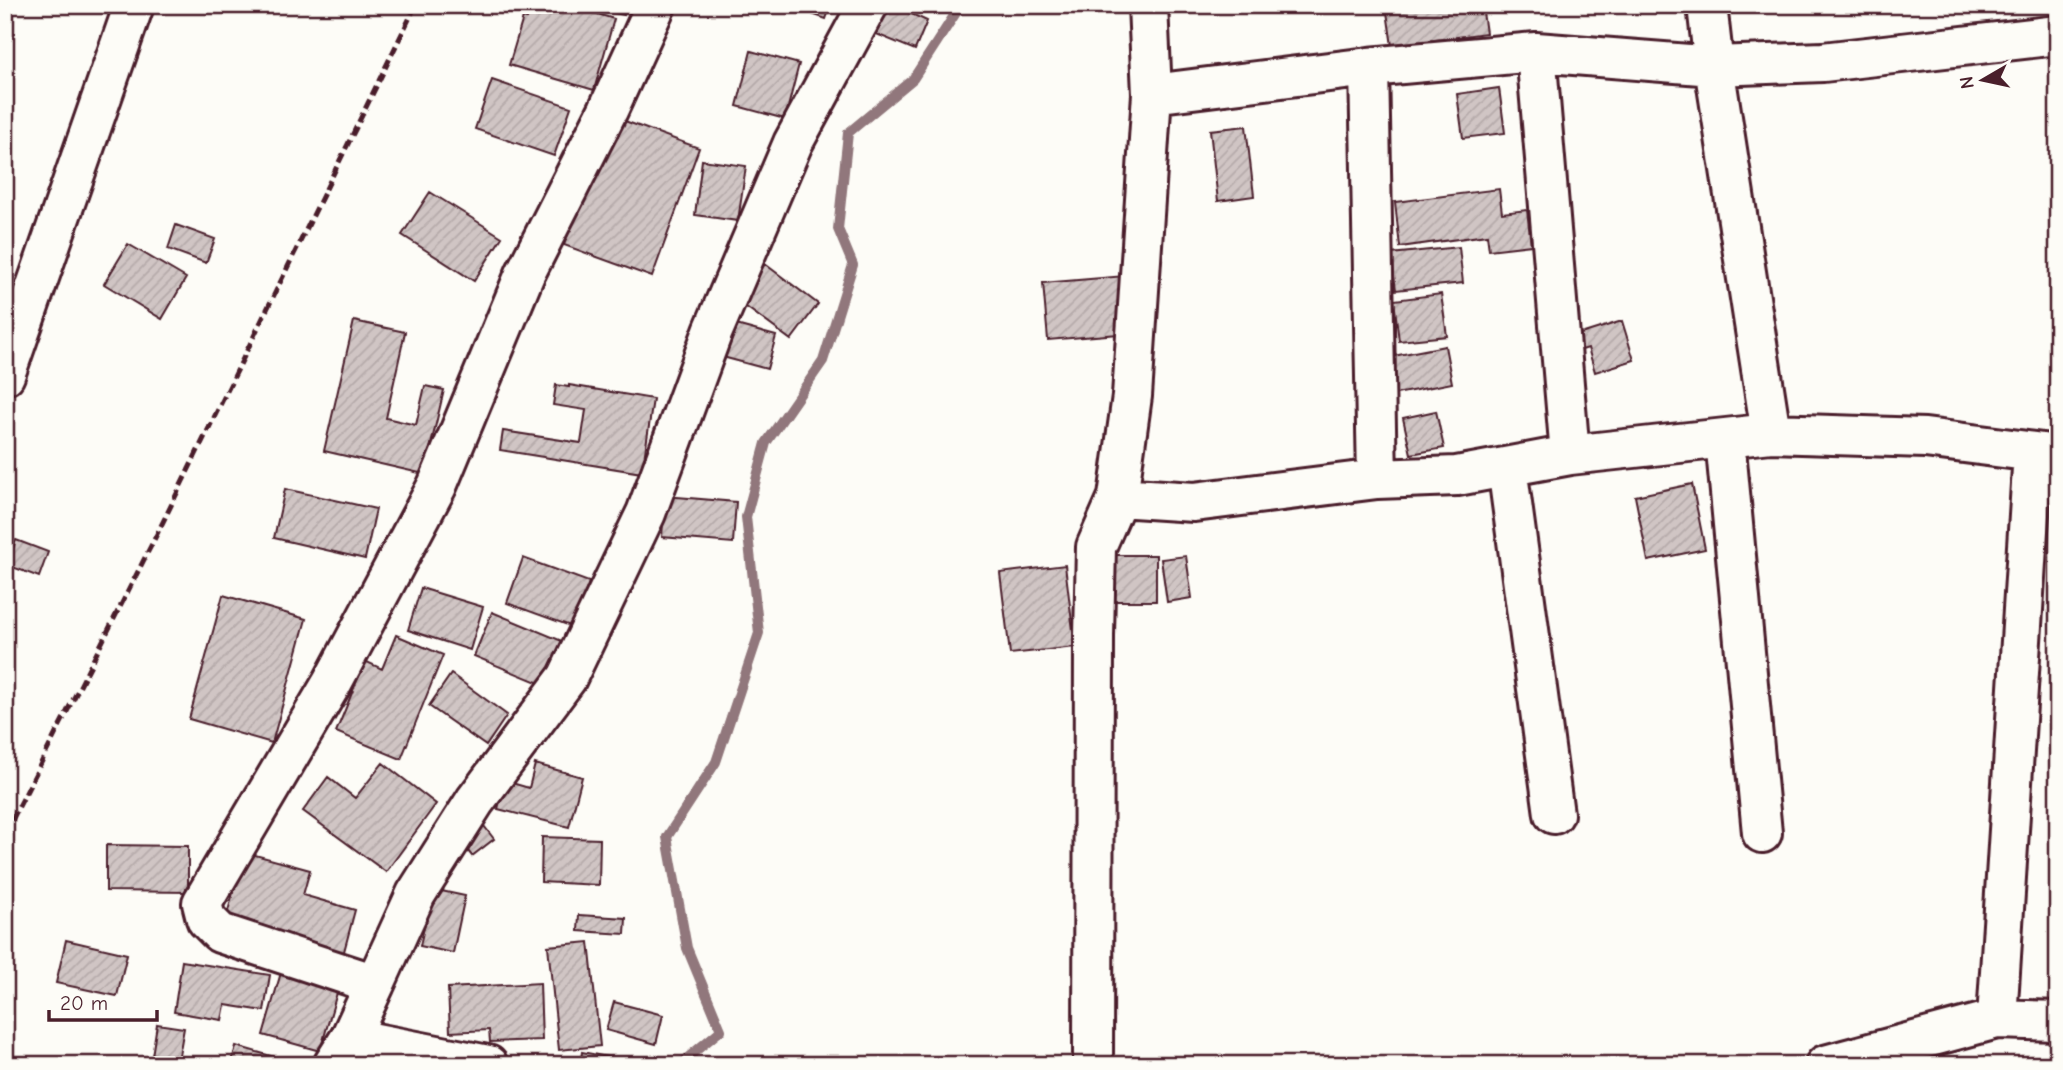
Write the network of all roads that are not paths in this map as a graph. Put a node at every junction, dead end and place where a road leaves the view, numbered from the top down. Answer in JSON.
{"nodes":[{"id":1,"x":134,"y":5,"type":"edge"},
{"id":2,"x":656,"y":5,"type":"edge"},
{"id":3,"x":868,"y":5,"type":"edge"},
{"id":4,"x":1148,"y":5,"type":"edge"},
{"id":5,"x":1707,"y":5,"type":"edge"},
{"id":6,"x":2058,"y":35,"type":"edge"},
{"id":7,"x":1536,"y":52,"type":"junction"},
{"id":8,"x":1714,"y":66,"type":"junction"},
{"id":9,"x":1368,"y":67,"type":"junction"},
{"id":10,"x":1152,"y":94,"type":"junction"},
{"id":11,"x":5,"y":375,"type":"edge"},
{"id":12,"x":1771,"y":433,"type":"junction"},
{"id":13,"x":1725,"y":439,"type":"junction"},
{"id":14,"x":2045,"y":453,"type":"edge"},
{"id":15,"x":1570,"y":455,"type":"junction"},
{"id":16,"x":1507,"y":467,"type":"junction"},
{"id":17,"x":1377,"y":479,"type":"junction"},
{"id":18,"x":1118,"y":497,"type":"junction"},
{"id":19,"x":1554,"y":814,"type":"dead end"},
{"id":20,"x":1762,"y":833,"type":"dead end"},
{"id":21,"x":375,"y":984,"type":"junction"},
{"id":22,"x":1997,"y":1019,"type":"junction"},
{"id":23,"x":2058,"y":1021,"type":"edge"},
{"id":24,"x":342,"y":1051,"type":"edge"},
{"id":25,"x":488,"y":1065,"type":"edge"},
{"id":26,"x":1093,"y":1065,"type":"edge"},
{"id":27,"x":1825,"y":1065,"type":"edge"}],
"edges":[{"from":1,"to":11,"type":"main road"},
{"from":2,"to":21,"type":"main road"},
{"from":3,"to":21,"type":"main road"},
{"from":4,"to":10,"type":"main road"},
{"from":5,"to":8,"type":"main road"},
{"from":6,"to":8,"type":"main road"},
{"from":7,"to":8,"type":"main road"},
{"from":7,"to":9,"type":"main road"},
{"from":7,"to":15,"type":"main road"},
{"from":8,"to":12,"type":"main road"},
{"from":9,"to":10,"type":"main road"},
{"from":9,"to":17,"type":"main road"},
{"from":10,"to":18,"type":"main road"},
{"from":12,"to":13,"type":"main road"},
{"from":12,"to":14,"type":"main road"},
{"from":13,"to":15,"type":"main road"},
{"from":13,"to":20,"type":"main road"},
{"from":14,"to":22,"type":"main road"},
{"from":15,"to":16,"type":"main road"},
{"from":16,"to":17,"type":"main road"},
{"from":16,"to":19,"type":"main road"},
{"from":17,"to":18,"type":"main road"},
{"from":18,"to":26,"type":"main road"},
{"from":21,"to":24,"type":"main road"},
{"from":22,"to":23,"type":"main road"},
{"from":22,"to":27,"type":"main road"},
{"from":24,"to":25,"type":"main road"}]}
